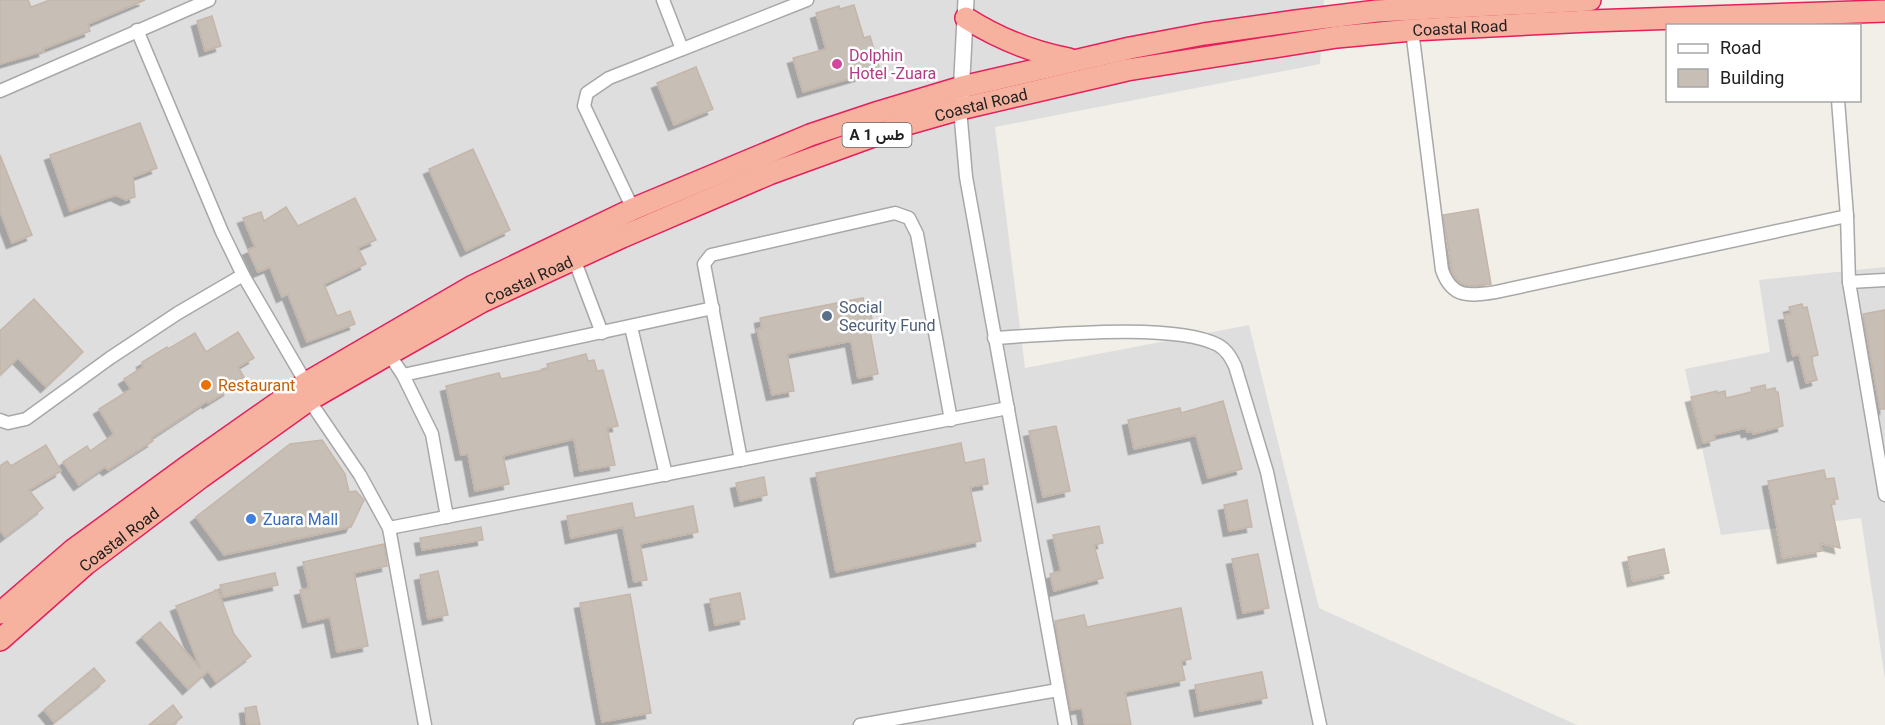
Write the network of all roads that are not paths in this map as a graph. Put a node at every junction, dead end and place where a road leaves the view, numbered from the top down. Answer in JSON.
{"nodes":[{"id":1,"x":208,"y":0,"type":"edge"},
{"id":2,"x":663,"y":0,"type":"edge"},
{"id":3,"x":807,"y":0,"type":"edge"},
{"id":4,"x":1590,"y":0,"type":"edge"},
{"id":5,"x":966,"y":9,"type":"edge"},
{"id":6,"x":1885,"y":11,"type":"edge"},
{"id":7,"x":1833,"y":20,"type":"edge"},
{"id":8,"x":137,"y":30,"type":"junction"},
{"id":9,"x":1412,"y":30,"type":"junction"},
{"id":10,"x":682,"y":49,"type":"junction"},
{"id":11,"x":1076,"y":60,"type":"junction"},
{"id":12,"x":962,"y":87,"type":"junction"},
{"id":13,"x":0,"y":91,"type":"edge"},
{"id":14,"x":1838,"y":102,"type":"edge"},
{"id":15,"x":960,"y":109,"type":"junction"},
{"id":16,"x":633,"y":209,"type":"junction"},
{"id":17,"x":1847,"y":216,"type":"junction"},
{"id":18,"x":574,"y":259,"type":"junction"},
{"id":19,"x":243,"y":275,"type":"junction"},
{"id":20,"x":1885,"y":280,"type":"edge"},
{"id":21,"x":1849,"y":282,"type":"junction"},
{"id":22,"x":712,"y":308,"type":"junction"},
{"id":23,"x":632,"y":327,"type":"junction"},
{"id":24,"x":602,"y":333,"type":"junction"},
{"id":25,"x":994,"y":338,"type":"junction"},
{"id":26,"x":389,"y":354,"type":"junction"},
{"id":27,"x":403,"y":375,"type":"junction"},
{"id":28,"x":308,"y":392,"type":"junction"},
{"id":29,"x":1008,"y":408,"type":"junction"},
{"id":30,"x":0,"y":420,"type":"edge"},
{"id":31,"x":951,"y":420,"type":"junction"},
{"id":32,"x":741,"y":460,"type":"junction"},
{"id":33,"x":666,"y":475,"type":"junction"},
{"id":34,"x":1885,"y":495,"type":"edge"},
{"id":35,"x":447,"y":517,"type":"junction"},
{"id":36,"x":389,"y":528,"type":"junction"},
{"id":37,"x":0,"y":613,"type":"edge"},
{"id":38,"x":0,"y":640,"type":"edge"},
{"id":39,"x":1058,"y":690,"type":"junction"},
{"id":40,"x":425,"y":725,"type":"edge"},
{"id":41,"x":860,"y":725,"type":"edge"},
{"id":42,"x":1065,"y":725,"type":"edge"},
{"id":43,"x":1320,"y":725,"type":"edge"}],
"edges":[{"from":1,"to":8,"type":"street"},
{"from":2,"to":10,"type":"street"},
{"from":3,"to":10,"type":"street"},
{"from":4,"to":11,"type":"highway","name":"Coastal Road","number":"A 1 طس"},
{"from":5,"to":11,"type":"highway"},
{"from":5,"to":12,"type":"street"},
{"from":6,"to":7,"type":"highway","name":"Coastal Road","number":"A 1 طس"},
{"from":7,"to":9,"type":"highway","name":"Coastal Road","number":"A 1 طس"},
{"from":8,"to":13,"type":"street"},
{"from":8,"to":19,"type":"street"},
{"from":9,"to":15,"type":"highway","name":"Coastal Road","number":"A 1 طس"},
{"from":9,"to":17,"type":"street"},
{"from":10,"to":16,"type":"street"},
{"from":11,"to":12,"type":"highway","name":"Coastal Road","number":"A 1 طس"},
{"from":12,"to":15,"type":"street"},
{"from":12,"to":16,"type":"highway","name":"Coastal Road","number":"A 1 طس"},
{"from":14,"to":17,"type":"street"},
{"from":15,"to":18,"type":"highway","name":"Coastal Road","number":"A 1 طس"},
{"from":15,"to":25,"type":"street"},
{"from":16,"to":28,"type":"highway","name":"Coastal Road","number":"A 1 طس"},
{"from":17,"to":21,"type":"street"},
{"from":18,"to":24,"type":"street"},
{"from":18,"to":26,"type":"highway","name":"Coastal Road","number":"A 1 طس"},
{"from":19,"to":28,"type":"street"},
{"from":19,"to":30,"type":"street"},
{"from":20,"to":21,"type":"street"},
{"from":21,"to":34,"type":"street"},
{"from":22,"to":23,"type":"street"},
{"from":22,"to":31,"type":"street"},
{"from":22,"to":32,"type":"street"},
{"from":23,"to":24,"type":"street"},
{"from":23,"to":33,"type":"street"},
{"from":24,"to":27,"type":"street"},
{"from":25,"to":29,"type":"street"},
{"from":25,"to":43,"type":"street"},
{"from":26,"to":27,"type":"street"},
{"from":26,"to":28,"type":"highway","name":"Coastal Road","number":"A 1 طس"},
{"from":27,"to":35,"type":"street"},
{"from":28,"to":36,"type":"street"},
{"from":28,"to":37,"type":"highway","name":"Coastal Road","number":"A 1 طس"},
{"from":28,"to":38,"type":"highway","name":"Coastal Road","number":"A 1 طس"},
{"from":29,"to":31,"type":"street"},
{"from":29,"to":39,"type":"street"},
{"from":31,"to":32,"type":"street"},
{"from":32,"to":33,"type":"street"},
{"from":33,"to":35,"type":"street"},
{"from":35,"to":36,"type":"street"},
{"from":36,"to":40,"type":"street"},
{"from":39,"to":41,"type":"street"},
{"from":39,"to":42,"type":"street"}]}
